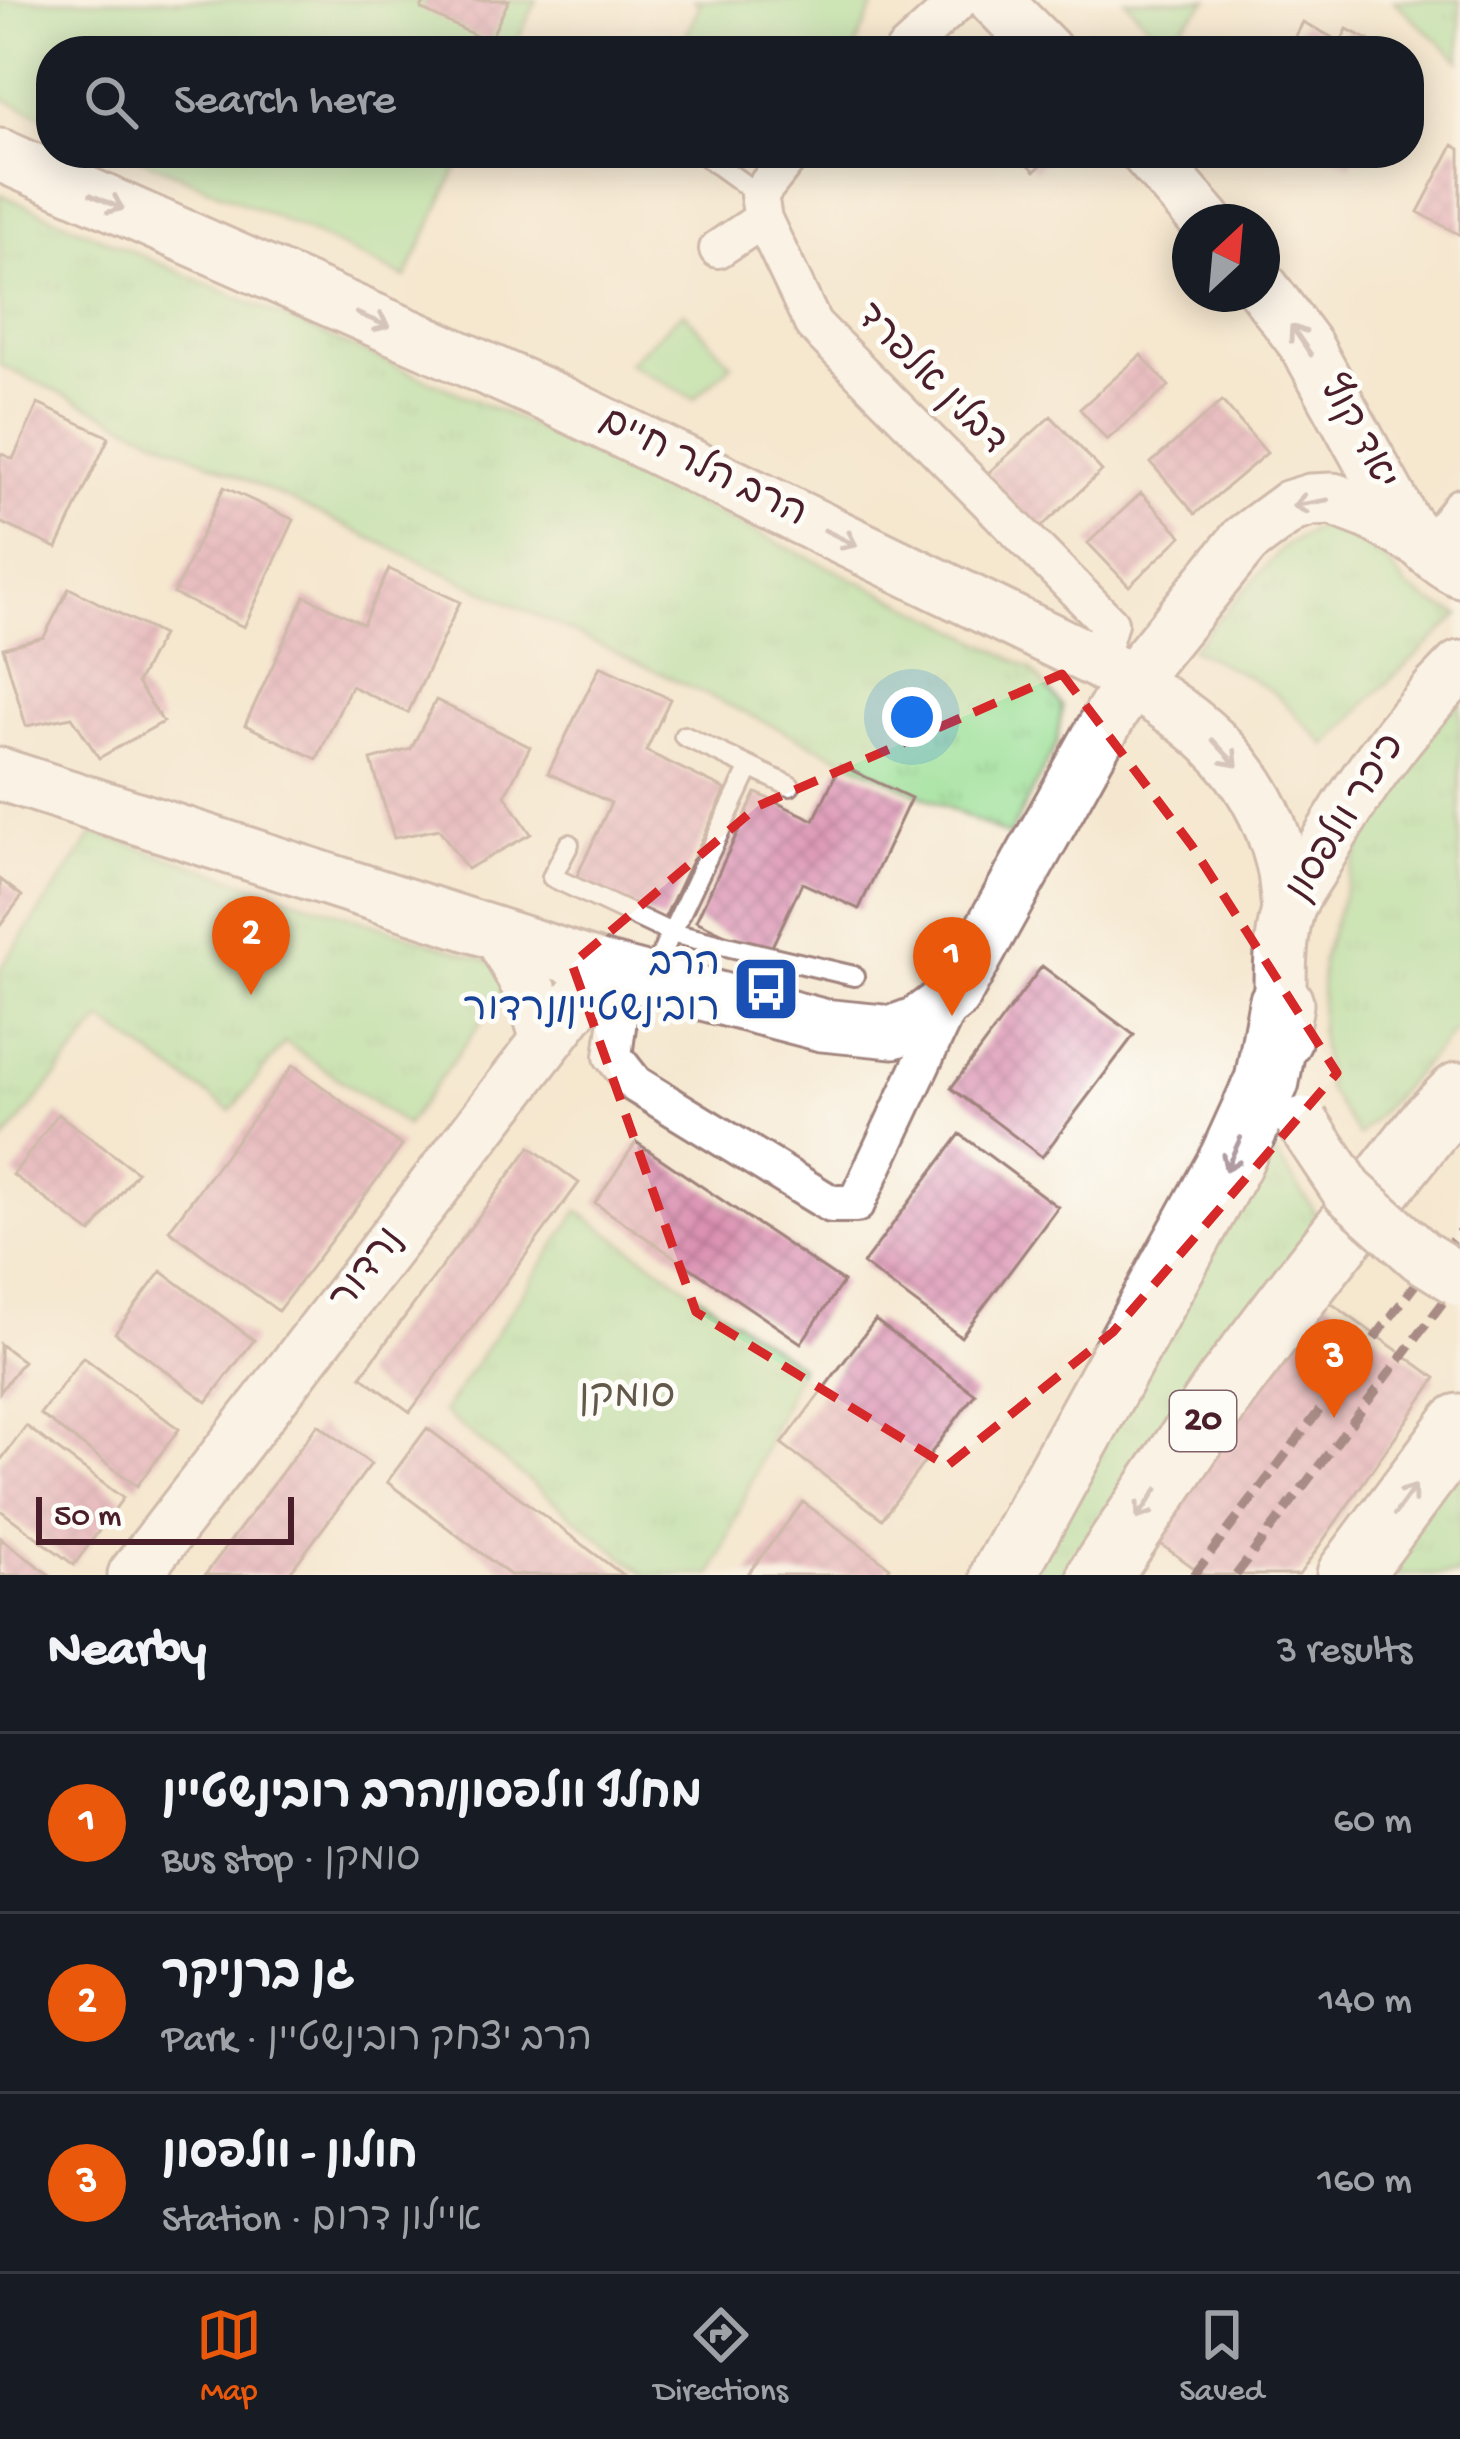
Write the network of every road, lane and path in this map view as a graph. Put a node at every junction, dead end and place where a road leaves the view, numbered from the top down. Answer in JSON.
{"nodes":[{"id":1,"x":960,"y":0,"type":"edge"},
{"id":2,"x":995,"y":0,"type":"edge"},
{"id":3,"x":920,"y":36,"type":"edge"},
{"id":4,"x":1031,"y":36,"type":"edge"},
{"id":5,"x":0,"y":154,"type":"edge"},
{"id":6,"x":718,"y":168,"type":"edge"},
{"id":7,"x":783,"y":168,"type":"edge"},
{"id":8,"x":1160,"y":168,"type":"edge"},
{"id":9,"x":1191,"y":204,"type":"edge"},
{"id":10,"x":761,"y":207,"type":"junction"},
{"id":11,"x":718,"y":249,"type":"dead end"},
{"id":12,"x":1280,"y":310,"type":"edge"},
{"id":13,"x":1460,"y":507,"type":"edge"},
{"id":14,"x":1435,"y":554,"type":"edge"},
{"id":15,"x":1110,"y":643,"type":"junction"},
{"id":16,"x":1460,"y":667,"type":"edge"},
{"id":17,"x":685,"y":736,"type":"dead end"},
{"id":18,"x":750,"y":767,"type":"junction"},
{"id":19,"x":0,"y":774,"type":"edge"},
{"id":20,"x":790,"y":786,"type":"dead end"},
{"id":21,"x":569,"y":844,"type":"dead end"},
{"id":22,"x":1288,"y":910,"type":"junction"},
{"id":23,"x":671,"y":933,"type":"junction"},
{"id":24,"x":500,"y":934,"type":"junction"},
{"id":25,"x":626,"y":974,"type":"junction"},
{"id":26,"x":854,"y":976,"type":"dead end"},
{"id":27,"x":954,"y":996,"type":"junction"},
{"id":28,"x":1282,"y":1004,"type":"junction"},
{"id":29,"x":547,"y":1040,"type":"junction"},
{"id":30,"x":1460,"y":1094,"type":"edge"},
{"id":31,"x":1460,"y":1280,"type":"edge"},
{"id":32,"x":1460,"y":1426,"type":"edge"},
{"id":33,"x":134,"y":1575,"type":"edge"},
{"id":34,"x":1003,"y":1575,"type":"edge"},
{"id":35,"x":1100,"y":1575,"type":"edge"},
{"id":36,"x":1349,"y":1575,"type":"edge"}],
"edges":[{"from":1,"to":3,"type":"street"},
{"from":2,"to":4,"type":"main road"},
{"from":5,"to":15,"type":"main road","name":"הרב הלר חיים","one_way":true},
{"from":6,"to":10,"type":"lane"},
{"from":7,"to":10,"type":"street"},
{"from":8,"to":9,"type":"main road"},
{"from":10,"to":11,"type":"street"},
{"from":10,"to":15,"type":"street","name":"דבלין אלפרד"},
{"from":14,"to":12,"type":"main road","name":"אד קוץ'","one_way":true},
{"from":13,"to":14,"type":"street"},
{"from":14,"to":15,"type":"main road","one_way":true},
{"from":15,"to":22,"type":"main road","name":"הרב הלר חיים","one_way":true},
{"from":15,"to":27,"type":"main road"},
{"from":16,"to":22,"type":"main road","name":"כיכר וולפסון"},
{"from":17,"to":18,"type":"lane"},
{"from":18,"to":20,"type":"lane"},
{"from":18,"to":23,"type":"lane"},
{"from":19,"to":24,"type":"main road"},
{"from":21,"to":23,"type":"lane"},
{"from":22,"to":28,"type":"main road","name":"כיכר וולפסון"},
{"from":23,"to":25,"type":"lane"},
{"from":23,"to":26,"type":"lane"},
{"from":24,"to":25,"type":"main road"},
{"from":24,"to":29,"type":"main road"},
{"from":25,"to":27,"type":"main road"},
{"from":25,"to":27,"type":"street"},
{"from":25,"to":29,"type":"main road","name":"נרדור"},
{"from":28,"to":31,"type":"main road","name":"כיכר וולפסון","bridge":true},
{"from":28,"to":34,"type":"highway","one_way":true},
{"from":29,"to":33,"type":"main road","name":"נרדור"},
{"from":30,"to":35,"type":"highway","number":"20","one_way":true},
{"from":36,"to":32,"type":"highway","one_way":true}]}
